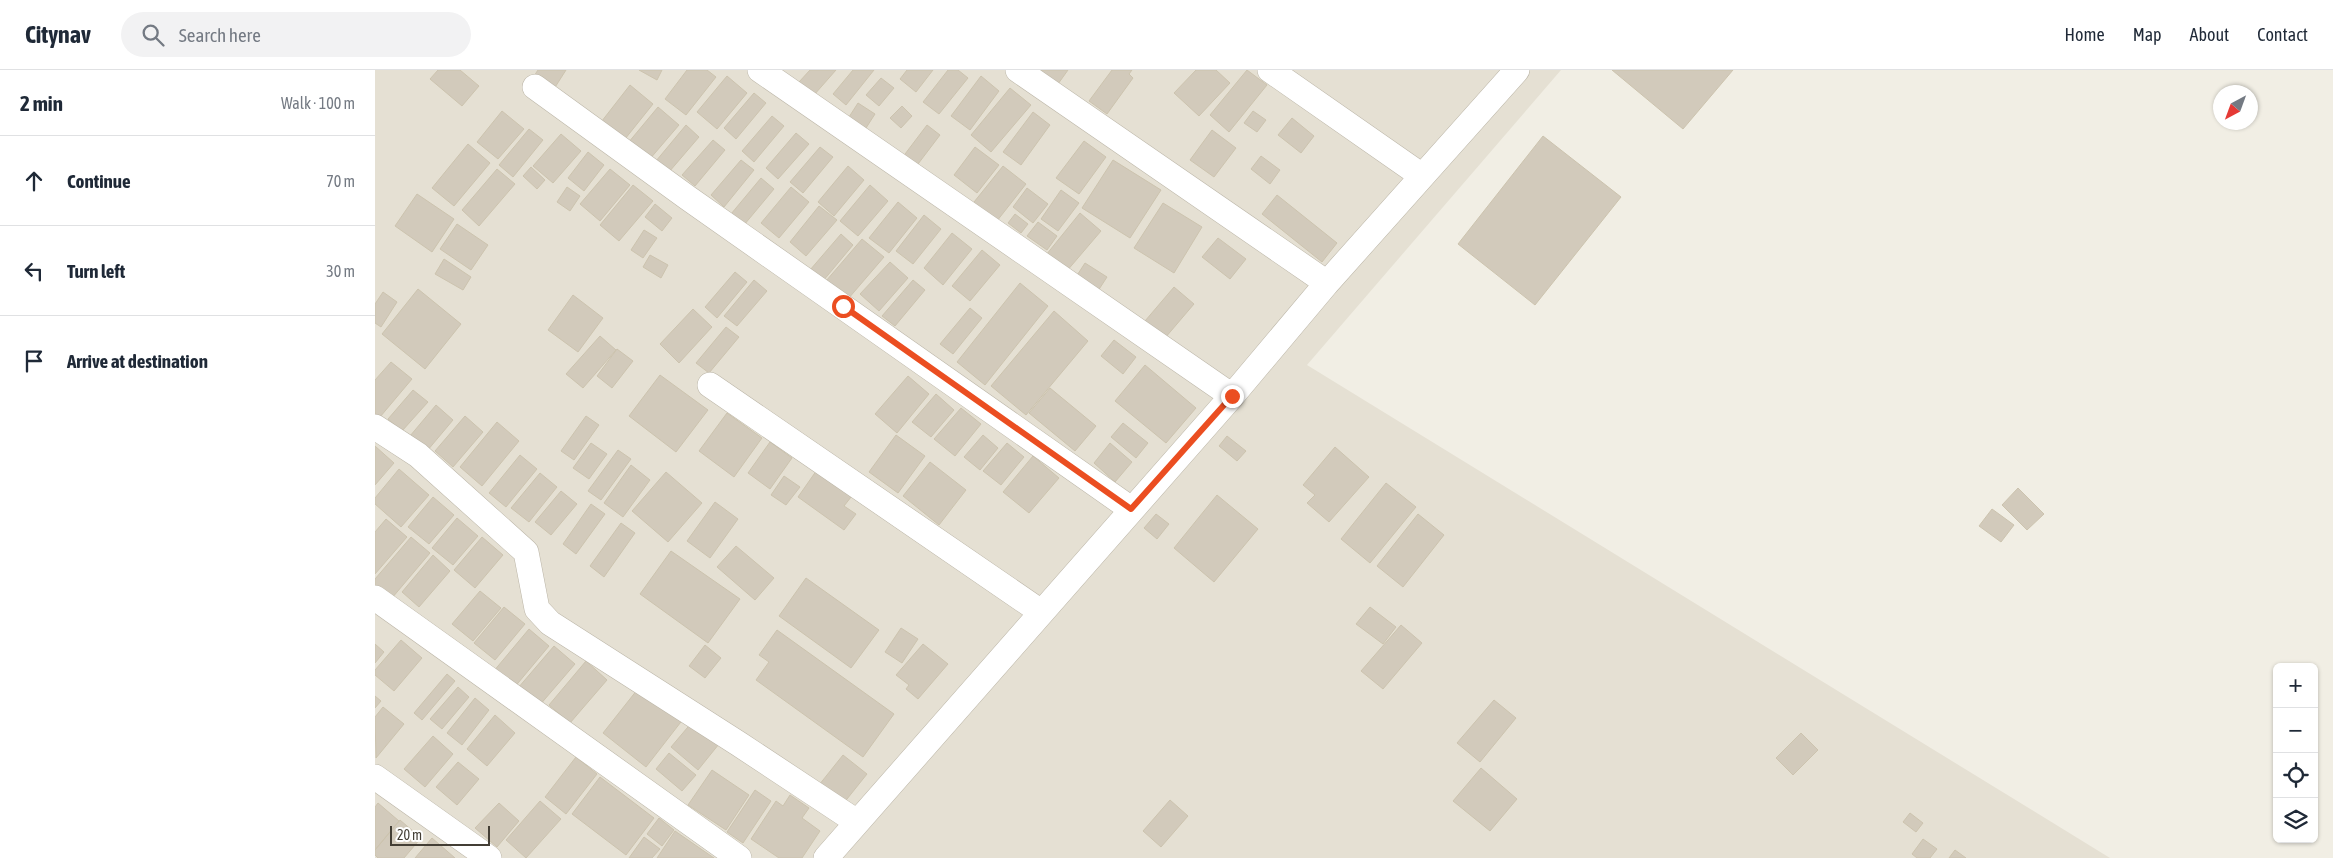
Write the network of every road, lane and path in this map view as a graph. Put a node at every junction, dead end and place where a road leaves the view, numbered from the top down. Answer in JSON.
{"nodes":[{"id":1,"x":760,"y":70,"type":"edge"},
{"id":2,"x":1018,"y":70,"type":"edge"},
{"id":3,"x":1270,"y":70,"type":"edge"},
{"id":4,"x":1517,"y":70,"type":"edge"},
{"id":5,"x":535,"y":87,"type":"dead end"},
{"id":6,"x":1422,"y":176,"type":"junction"},
{"id":7,"x":1327,"y":282,"type":"junction"},
{"id":8,"x":710,"y":385,"type":"dead end"},
{"id":9,"x":1232,"y":396,"type":"junction"},
{"id":10,"x":375,"y":427,"type":"edge"},
{"id":11,"x":1131,"y":509,"type":"junction"},
{"id":12,"x":375,"y":598,"type":"edge"},
{"id":13,"x":1041,"y":612,"type":"junction"},
{"id":14,"x":375,"y":777,"type":"edge"},
{"id":15,"x":857,"y":822,"type":"junction"},
{"id":16,"x":489,"y":858,"type":"edge"},
{"id":17,"x":739,"y":858,"type":"edge"},
{"id":18,"x":826,"y":858,"type":"edge"}],
"edges":[{"from":1,"to":9,"type":"street"},
{"from":2,"to":7,"type":"street"},
{"from":3,"to":6,"type":"street"},
{"from":4,"to":6,"type":"street"},
{"from":5,"to":11,"type":"street"},
{"from":6,"to":7,"type":"street"},
{"from":7,"to":9,"type":"street"},
{"from":8,"to":13,"type":"street"},
{"from":9,"to":11,"type":"street"},
{"from":10,"to":15,"type":"street"},
{"from":11,"to":13,"type":"street"},
{"from":12,"to":17,"type":"street"},
{"from":13,"to":15,"type":"street"},
{"from":14,"to":16,"type":"street"},
{"from":15,"to":18,"type":"street"}]}
